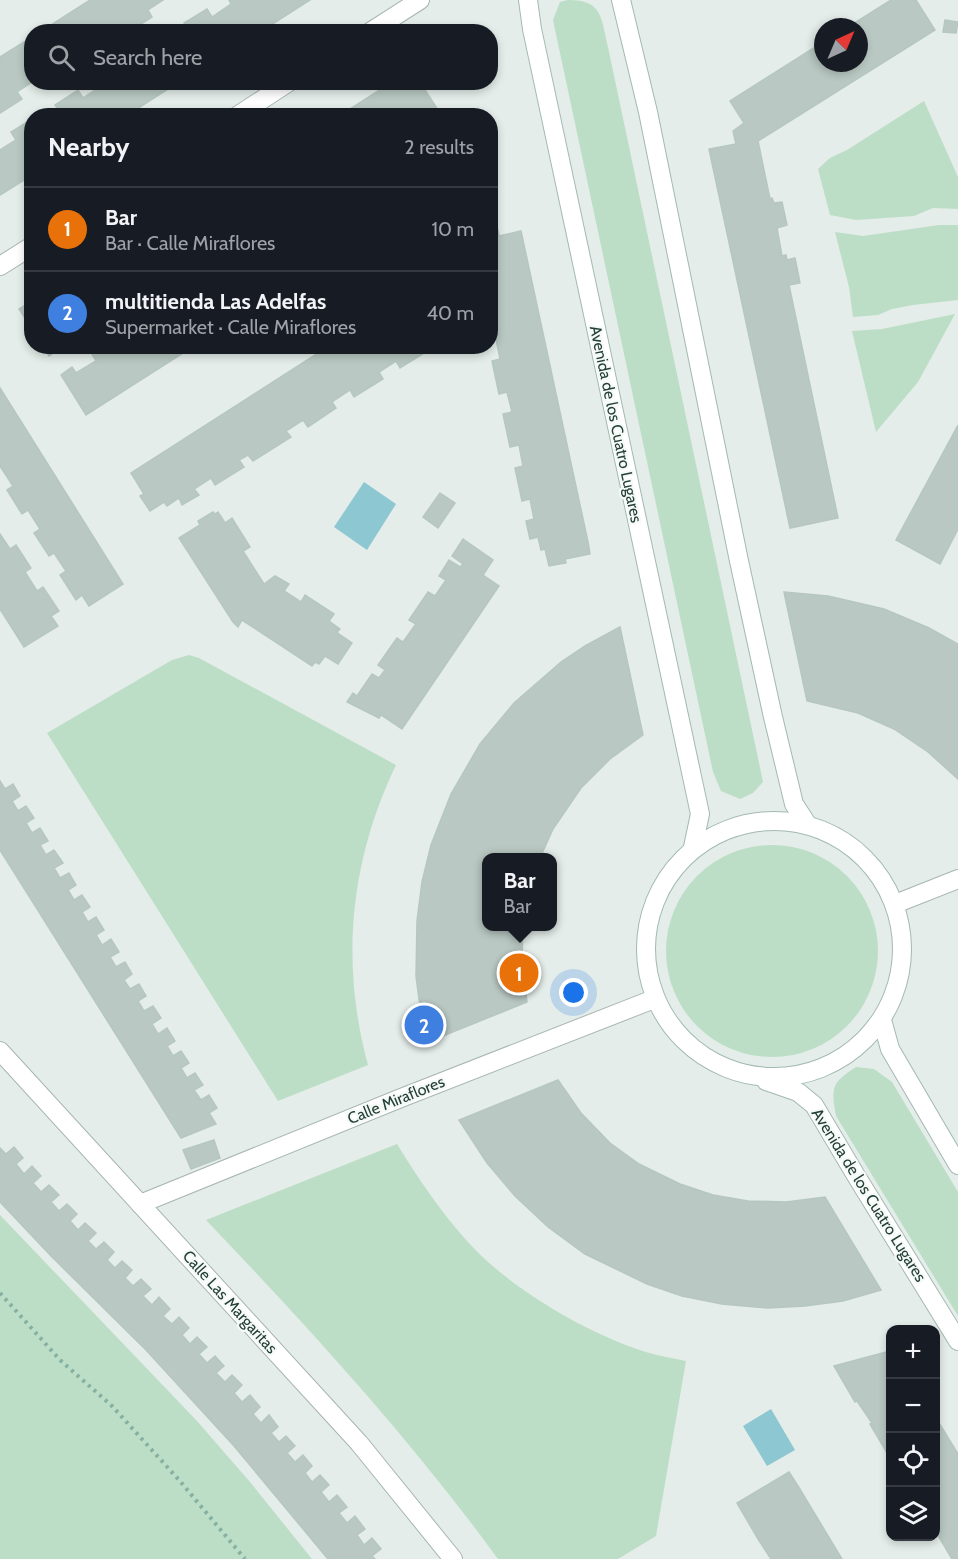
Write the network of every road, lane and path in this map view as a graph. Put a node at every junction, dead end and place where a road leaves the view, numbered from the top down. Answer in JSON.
{"nodes":[{"id":1,"x":420,"y":0,"type":"edge"},
{"id":2,"x":528,"y":0,"type":"edge"},
{"id":3,"x":621,"y":0,"type":"edge"},
{"id":4,"x":382,"y":24,"type":"edge"},
{"id":5,"x":277,"y":90,"type":"edge"},
{"id":6,"x":249,"y":108,"type":"edge"},
{"id":7,"x":24,"y":251,"type":"edge"},
{"id":8,"x":0,"y":266,"type":"edge"},
{"id":9,"x":807,"y":824,"type":"junction"},
{"id":10,"x":693,"y":847,"type":"junction"},
{"id":11,"x":958,"y":879,"type":"edge"},
{"id":12,"x":895,"y":904,"type":"junction"},
{"id":13,"x":654,"y":999,"type":"junction"},
{"id":14,"x":882,"y":1020,"type":"junction"},
{"id":15,"x":0,"y":1051,"type":"edge"},
{"id":16,"x":755,"y":1077,"type":"junction"},
{"id":17,"x":958,"y":1165,"type":"edge"},
{"id":18,"x":140,"y":1204,"type":"junction"},
{"id":19,"x":0,"y":1293,"type":"edge"},
{"id":20,"x":958,"y":1341,"type":"edge"},
{"id":21,"x":245,"y":1559,"type":"edge"},
{"id":22,"x":453,"y":1559,"type":"edge"}],
"edges":[{"from":1,"to":4,"type":"main road"},
{"from":2,"to":10,"type":"main road","name":"Avenida de los Cuatro Lugares"},
{"from":3,"to":9,"type":"main road"},
{"from":5,"to":6,"type":"main road"},
{"from":7,"to":8,"type":"main road"},
{"from":9,"to":10,"type":"main road"},
{"from":9,"to":12,"type":"main road"},
{"from":10,"to":13,"type":"main road"},
{"from":11,"to":12,"type":"main road"},
{"from":12,"to":14,"type":"main road"},
{"from":13,"to":16,"type":"main road","name":"Avenida de los Cuatro Lugares"},
{"from":13,"to":18,"type":"main road","name":"Calle Miraflores"},
{"from":14,"to":16,"type":"main road"},
{"from":14,"to":17,"type":"main road"},
{"from":15,"to":18,"type":"main road","name":"Calle Las Margaritas"},
{"from":16,"to":20,"type":"main road","name":"Avenida de los Cuatro Lugares"},
{"from":18,"to":22,"type":"main road","name":"Calle Las Margaritas"},
{"from":19,"to":21,"type":"path"}]}
